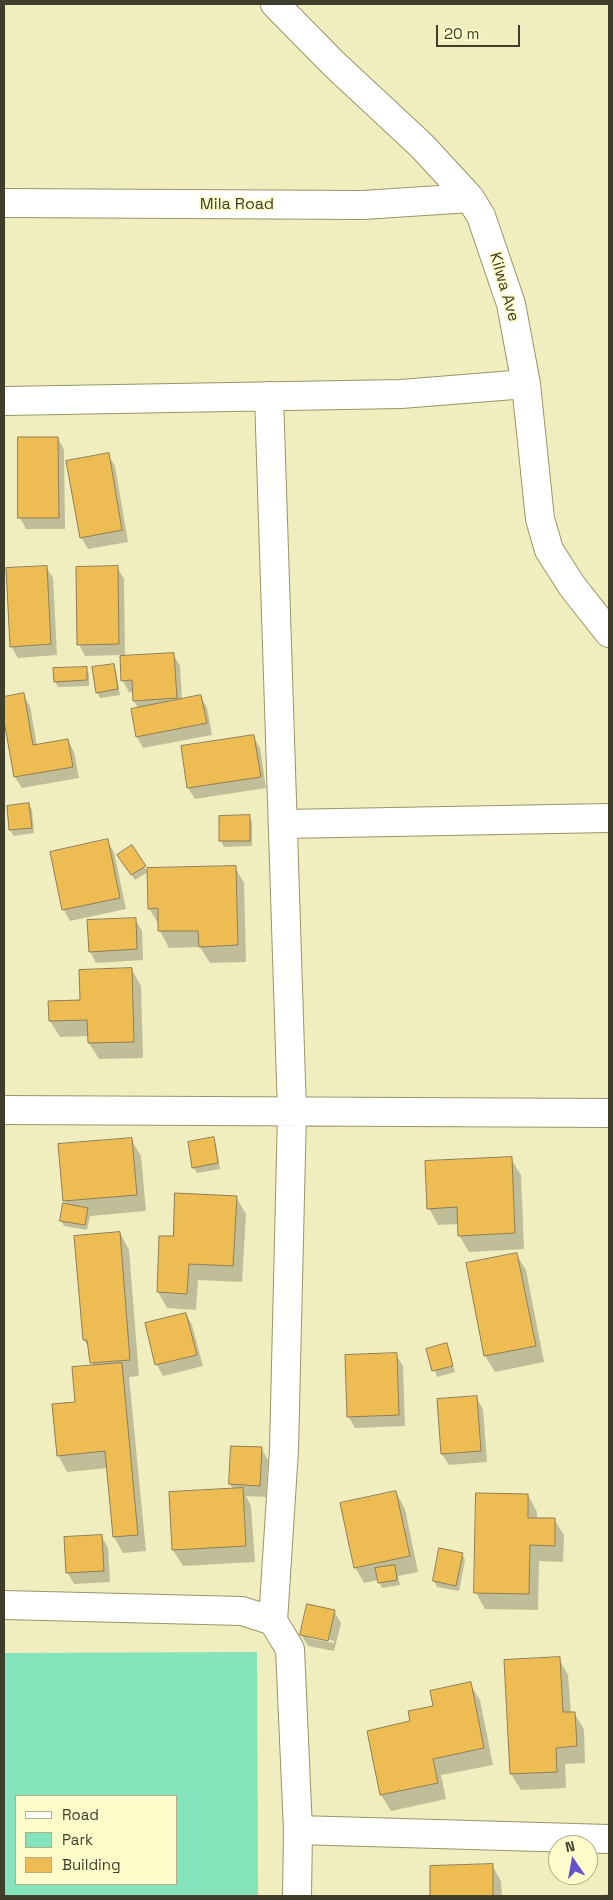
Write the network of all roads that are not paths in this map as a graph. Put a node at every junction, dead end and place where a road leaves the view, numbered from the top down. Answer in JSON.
{"nodes":[{"id":1,"x":275,"y":4,"type":"edge"},
{"id":2,"x":470,"y":198,"type":"junction"},
{"id":3,"x":4,"y":203,"type":"edge"},
{"id":4,"x":526,"y":384,"type":"junction"},
{"id":5,"x":269,"y":396,"type":"junction"},
{"id":6,"x":4,"y":401,"type":"edge"},
{"id":7,"x":609,"y":633,"type":"edge"},
{"id":8,"x":609,"y":818,"type":"edge"},
{"id":9,"x":283,"y":824,"type":"junction"},
{"id":10,"x":4,"y":1110,"type":"edge"},
{"id":11,"x":292,"y":1112,"type":"junction"},
{"id":12,"x":609,"y":1113,"type":"edge"},
{"id":13,"x":4,"y":1605,"type":"edge"},
{"id":14,"x":273,"y":1621,"type":"junction"},
{"id":15,"x":298,"y":1830,"type":"junction"},
{"id":16,"x":609,"y":1839,"type":"edge"},
{"id":17,"x":297,"y":1896,"type":"edge"}],
"edges":[{"from":1,"to":2,"type":"street","name":"Kilwa Ave"},
{"from":2,"to":3,"type":"street","name":"Mila Road"},
{"from":2,"to":4,"type":"street","name":"Kilwa Ave"},
{"from":4,"to":5,"type":"street"},
{"from":4,"to":7,"type":"street","name":"Kilwa Ave"},
{"from":5,"to":6,"type":"street"},
{"from":5,"to":9,"type":"street"},
{"from":8,"to":9,"type":"street"},
{"from":9,"to":11,"type":"street"},
{"from":10,"to":11,"type":"street"},
{"from":11,"to":12,"type":"street"},
{"from":11,"to":14,"type":"street"},
{"from":13,"to":14,"type":"street"},
{"from":14,"to":15,"type":"street"},
{"from":15,"to":16,"type":"street"},
{"from":15,"to":17,"type":"street"}]}
